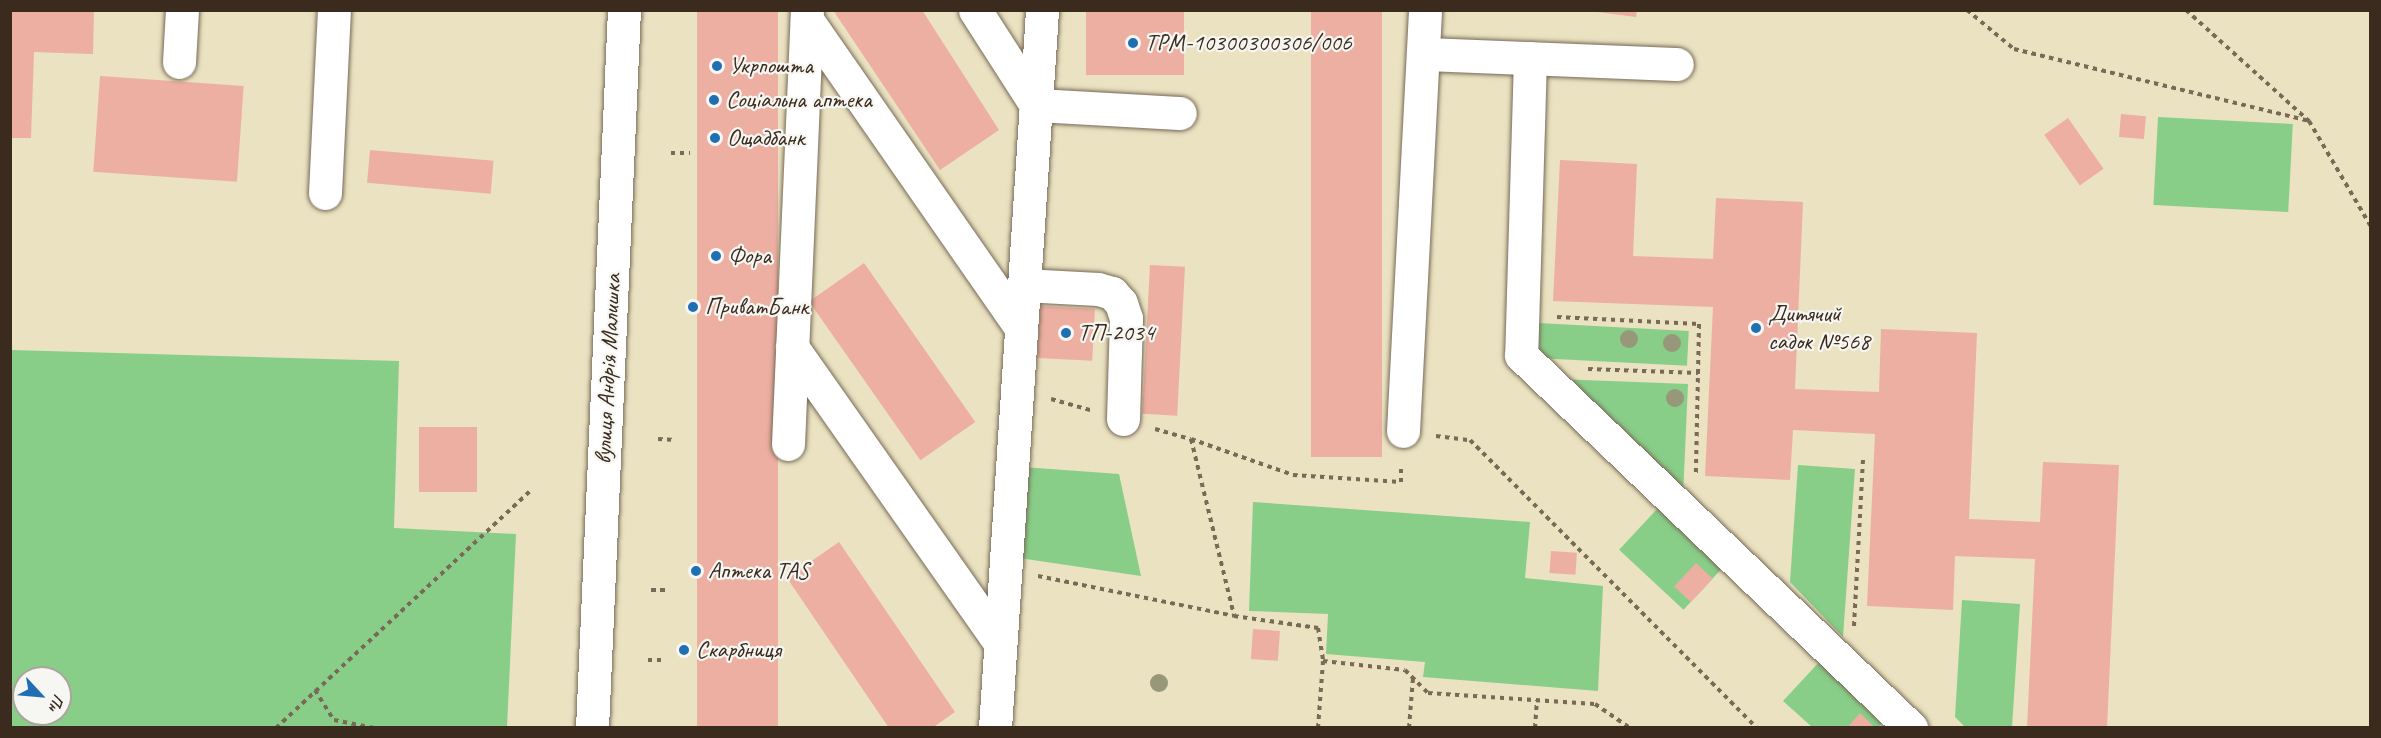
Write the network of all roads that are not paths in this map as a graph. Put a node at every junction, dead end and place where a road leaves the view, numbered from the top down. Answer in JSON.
{"nodes":[{"id":1,"x":182,"y":10,"type":"edge"},
{"id":2,"x":334,"y":10,"type":"edge"},
{"id":3,"x":624,"y":10,"type":"edge"},
{"id":4,"x":975,"y":10,"type":"edge"},
{"id":5,"x":1042,"y":10,"type":"edge"},
{"id":6,"x":1425,"y":10,"type":"edge"},
{"id":7,"x":807,"y":15,"type":"edge"},
{"id":8,"x":1424,"y":54,"type":"junction"},
{"id":9,"x":1530,"y":58,"type":"junction"},
{"id":10,"x":179,"y":62,"type":"dead end"},
{"id":11,"x":1677,"y":64,"type":"dead end"},
{"id":12,"x":1036,"y":105,"type":"junction"},
{"id":13,"x":1180,"y":113,"type":"dead end"},
{"id":14,"x":325,"y":193,"type":"dead end"},
{"id":15,"x":1023,"y":285,"type":"junction"},
{"id":16,"x":1020,"y":326,"type":"junction"},
{"id":17,"x":792,"y":347,"type":"junction"},
{"id":18,"x":1123,"y":419,"type":"road end"},
{"id":19,"x":1403,"y":431,"type":"road end"},
{"id":20,"x":788,"y":444,"type":"dead end"},
{"id":21,"x":999,"y":641,"type":"junction"},
{"id":22,"x":592,"y":728,"type":"edge"},
{"id":23,"x":995,"y":728,"type":"edge"},
{"id":24,"x":1911,"y":728,"type":"edge"}],
"edges":[{"from":1,"to":10,"type":"street"},
{"from":2,"to":14,"type":"street"},
{"from":3,"to":22,"type":"street","name":"вулиця Андрія Малишка"},
{"from":4,"to":12,"type":"street"},
{"from":5,"to":12,"type":"street"},
{"from":6,"to":8,"type":"street"},
{"from":7,"to":16,"type":"street"},
{"from":7,"to":17,"type":"street"},
{"from":8,"to":9,"type":"street"},
{"from":8,"to":19,"type":"street"},
{"from":9,"to":11,"type":"street"},
{"from":9,"to":24,"type":"street"},
{"from":12,"to":13,"type":"street"},
{"from":12,"to":15,"type":"street"},
{"from":15,"to":16,"type":"street"},
{"from":15,"to":18,"type":"street"},
{"from":16,"to":21,"type":"street"},
{"from":17,"to":20,"type":"street"},
{"from":17,"to":21,"type":"street"},
{"from":21,"to":23,"type":"street"}]}
